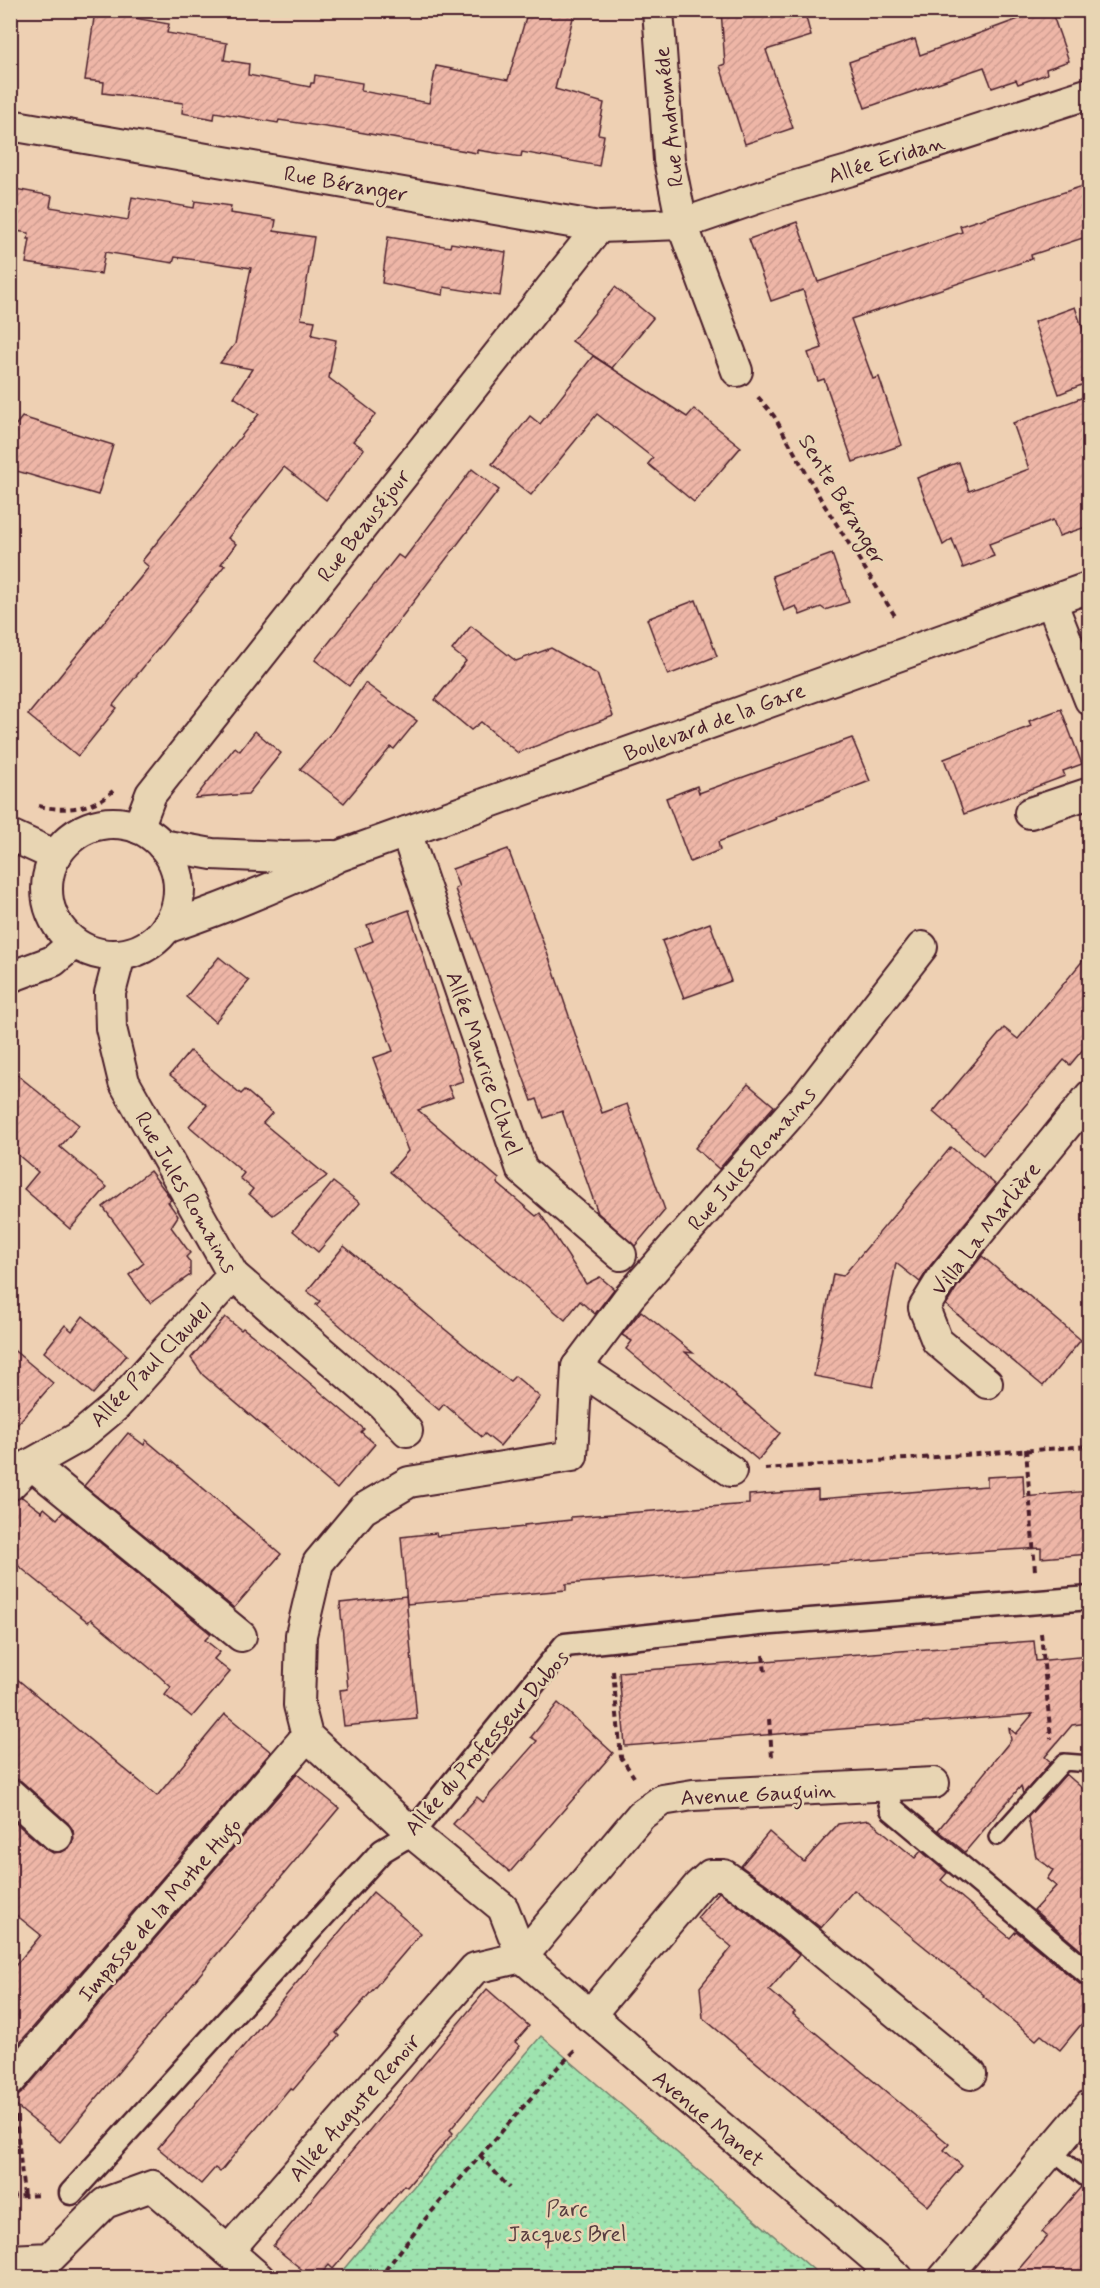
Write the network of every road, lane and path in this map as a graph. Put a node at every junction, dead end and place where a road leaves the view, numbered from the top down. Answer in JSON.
{"nodes":[{"id":1,"x":658,"y":10,"type":"edge"},
{"id":2,"x":1089,"y":93,"type":"edge"},
{"id":3,"x":10,"y":125,"type":"edge"},
{"id":4,"x":682,"y":224,"type":"junction"},
{"id":5,"x":599,"y":227,"type":"junction"},
{"id":6,"x":737,"y":371,"type":"joint"},
{"id":7,"x":1089,"y":587,"type":"edge"},
{"id":8,"x":1051,"y":601,"type":"junction"},
{"id":9,"x":916,"y":648,"type":"junction"},
{"id":10,"x":1089,"y":700,"type":"edge"},
{"id":11,"x":1089,"y":793,"type":"edge"},
{"id":12,"x":1030,"y":813,"type":"dead end"},
{"id":13,"x":405,"y":832,"type":"junction"},
{"id":14,"x":10,"y":835,"type":"edge"},
{"id":15,"x":150,"y":837,"type":"junction"},
{"id":16,"x":56,"y":856,"type":"junction"},
{"id":17,"x":339,"y":856,"type":"junction"},
{"id":18,"x":166,"y":928,"type":"junction"},
{"id":19,"x":74,"y":943,"type":"junction"},
{"id":20,"x":922,"y":947,"type":"dead end"},
{"id":21,"x":120,"y":955,"type":"junction"},
{"id":22,"x":10,"y":977,"type":"edge"},
{"id":23,"x":1089,"y":1098,"type":"edge"},
{"id":24,"x":621,"y":1256,"type":"dead end"},
{"id":25,"x":233,"y":1275,"type":"junction"},
{"id":26,"x":577,"y":1367,"type":"junction"},
{"id":27,"x":987,"y":1383,"type":"dead end"},
{"id":28,"x":407,"y":1431,"type":"dead end"},
{"id":29,"x":1089,"y":1446,"type":"edge"},
{"id":30,"x":1026,"y":1449,"type":"junction"},
{"id":31,"x":31,"y":1464,"type":"junction"},
{"id":32,"x":731,"y":1471,"type":"joint"},
{"id":33,"x":10,"y":1485,"type":"edge"},
{"id":34,"x":1089,"y":1598,"type":"edge"},
{"id":35,"x":1037,"y":1602,"type":"junction"},
{"id":36,"x":241,"y":1636,"type":"dead end"},
{"id":37,"x":599,"y":1641,"type":"junction"},
{"id":38,"x":307,"y":1736,"type":"junction"},
{"id":39,"x":1089,"y":1764,"type":"edge"},
{"id":40,"x":1055,"y":1772,"type":"junction"},
{"id":41,"x":934,"y":1783,"type":"dead end"},
{"id":42,"x":886,"y":1786,"type":"junction"},
{"id":43,"x":10,"y":1794,"type":"edge"},
{"id":44,"x":653,"y":1806,"type":"junction"},
{"id":45,"x":412,"y":1833,"type":"junction"},
{"id":46,"x":57,"y":1836,"type":"dead end"},
{"id":47,"x":997,"y":1837,"type":"dead end"},
{"id":48,"x":522,"y":1957,"type":"junction"},
{"id":49,"x":1089,"y":1975,"type":"edge"},
{"id":50,"x":596,"y":2022,"type":"junction"},
{"id":51,"x":971,"y":2074,"type":"dead end"},
{"id":52,"x":11,"y":2080,"type":"edge"},
{"id":53,"x":1089,"y":2105,"type":"edge"},
{"id":54,"x":1051,"y":2150,"type":"junction"},
{"id":55,"x":480,"y":2155,"type":"junction"},
{"id":56,"x":1089,"y":2182,"type":"edge"},
{"id":57,"x":509,"y":2188,"type":"dead end"},
{"id":58,"x":71,"y":2193,"type":"dead end"},
{"id":59,"x":24,"y":2196,"type":"dead end"},
{"id":60,"x":228,"y":2251,"type":"junction"},
{"id":61,"x":10,"y":2260,"type":"edge"},
{"id":62,"x":259,"y":2277,"type":"edge"},
{"id":63,"x":379,"y":2277,"type":"edge"},
{"id":64,"x":898,"y":2277,"type":"edge"},
{"id":65,"x":944,"y":2277,"type":"edge"}],
"edges":[{"from":1,"to":4,"type":"street","name":"Rue Androméde"},
{"from":2,"to":4,"type":"street","name":"Allée Eridan"},
{"from":3,"to":5,"type":"street","name":"Rue Béranger"},
{"from":4,"to":5,"type":"street","name":"Rue Béranger"},
{"from":4,"to":6,"type":"street","name":"Rue Androméde"},
{"from":5,"to":15,"type":"street","name":"Rue Beauséjour"},
{"from":6,"to":9,"type":"path","name":"Sente Béranger"},
{"from":7,"to":8,"type":"street","name":"Boulevard de la Gare"},
{"from":8,"to":9,"type":"street","name":"Boulevard de la Gare"},
{"from":8,"to":10,"type":"street"},
{"from":9,"to":13,"type":"street","name":"Boulevard de la Gare"},
{"from":11,"to":12,"type":"street"},
{"from":13,"to":17,"type":"street","name":"Boulevard de la Gare"},
{"from":13,"to":24,"type":"street","name":"Allée Maurice Clavel"},
{"from":14,"to":16,"type":"street"},
{"from":15,"to":16,"type":"street"},
{"from":15,"to":17,"type":"street","name":"Boulevard de la Gare"},
{"from":15,"to":18,"type":"street"},
{"from":16,"to":19,"type":"street"},
{"from":17,"to":18,"type":"street","name":"Boulevard de la Gare"},
{"from":18,"to":21,"type":"street"},
{"from":19,"to":21,"type":"street"},
{"from":19,"to":22,"type":"street"},
{"from":20,"to":26,"type":"street","name":"Rue Jules Romains"},
{"from":21,"to":25,"type":"street","name":"Rue Jules Romains"},
{"from":23,"to":27,"type":"street","name":"Villa La Marlière"},
{"from":25,"to":28,"type":"street","name":"Rue Jules Romains"},
{"from":25,"to":31,"type":"street","name":"Allée Paul Claudel"},
{"from":26,"to":32,"type":"street"},
{"from":26,"to":38,"type":"street"},
{"from":29,"to":30,"type":"path"},
{"from":30,"to":32,"type":"path"},
{"from":30,"to":35,"type":"path"},
{"from":31,"to":33,"type":"street","name":"Allée Paul Claudel"},
{"from":31,"to":36,"type":"street"},
{"from":34,"to":35,"type":"street","name":"Allée du Professeur Dubos"},
{"from":35,"to":37,"type":"street","name":"Allée du Professeur Dubos"},
{"from":35,"to":40,"type":"path"},
{"from":37,"to":44,"type":"path"},
{"from":37,"to":45,"type":"street","name":"Allée du Professeur Dubos"},
{"from":38,"to":45,"type":"street"},
{"from":38,"to":52,"type":"street","name":"Impasse de la Mothe Hugo"},
{"from":39,"to":40,"type":"lane"},
{"from":40,"to":47,"type":"lane"},
{"from":41,"to":42,"type":"street","name":"Avenue Gauguin"},
{"from":42,"to":44,"type":"street","name":"Avenue Gauguin"},
{"from":42,"to":49,"type":"street"},
{"from":43,"to":46,"type":"street"},
{"from":44,"to":48,"type":"street","name":"Avenue Gauguin"},
{"from":45,"to":48,"type":"street"},
{"from":45,"to":58,"type":"street","name":"Allée du Professeur Dubos"},
{"from":48,"to":50,"type":"street","name":"Avenue Manet"},
{"from":48,"to":60,"type":"street","name":"Allée Auguste Renoir"},
{"from":50,"to":51,"type":"street"},
{"from":50,"to":55,"type":"path"},
{"from":50,"to":64,"type":"street","name":"Avenue Manet"},
{"from":52,"to":59,"type":"path"},
{"from":53,"to":54,"type":"street"},
{"from":54,"to":56,"type":"lane"},
{"from":54,"to":65,"type":"street"},
{"from":55,"to":57,"type":"path"},
{"from":55,"to":63,"type":"path"},
{"from":60,"to":61,"type":"street"},
{"from":60,"to":62,"type":"street"}]}
